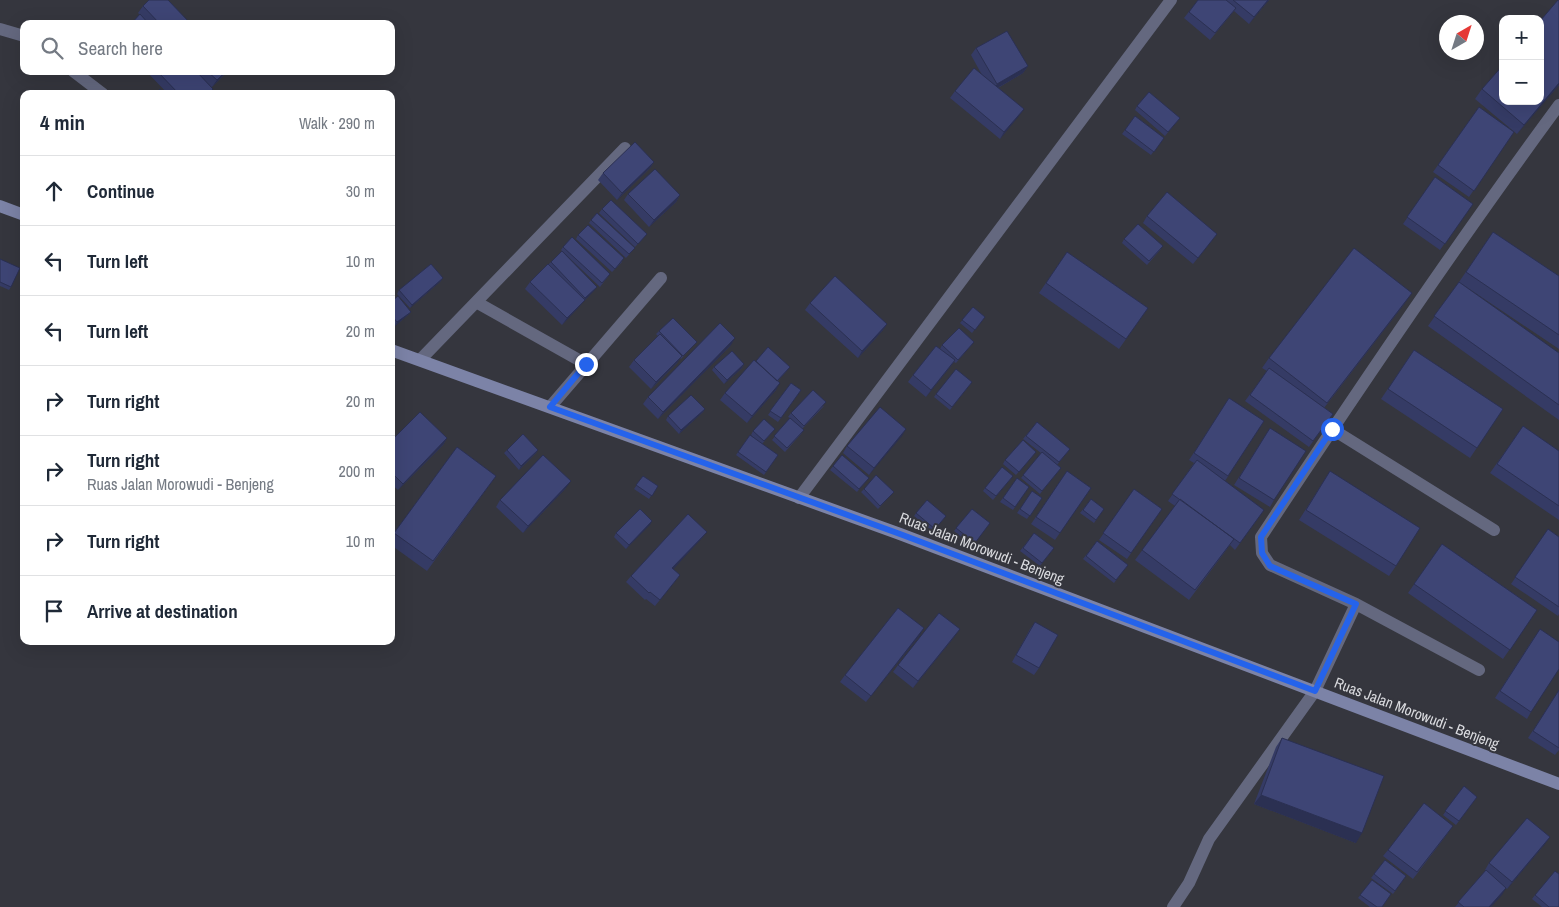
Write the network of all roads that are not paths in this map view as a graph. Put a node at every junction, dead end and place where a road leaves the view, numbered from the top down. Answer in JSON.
{"nodes":[{"id":1,"x":1171,"y":0,"type":"edge"},
{"id":2,"x":0,"y":29,"type":"edge"},
{"id":3,"x":20,"y":35,"type":"edge"},
{"id":4,"x":78,"y":75,"type":"edge"},
{"id":5,"x":98,"y":90,"type":"edge"},
{"id":6,"x":1559,"y":105,"type":"edge"},
{"id":7,"x":626,"y":148,"type":"edge"},
{"id":8,"x":0,"y":206,"type":"edge"},
{"id":9,"x":20,"y":214,"type":"edge"},
{"id":10,"x":661,"y":278,"type":"dead end"},
{"id":11,"x":476,"y":302,"type":"junction"},
{"id":12,"x":395,"y":351,"type":"edge"},
{"id":13,"x":420,"y":360,"type":"junction"},
{"id":14,"x":586,"y":364,"type":"junction"},
{"id":15,"x":550,"y":407,"type":"junction"},
{"id":16,"x":1332,"y":429,"type":"junction"},
{"id":17,"x":799,"y":498,"type":"junction"},
{"id":18,"x":1494,"y":530,"type":"dead end"},
{"id":19,"x":1356,"y":604,"type":"junction"},
{"id":20,"x":1479,"y":670,"type":"dead end"},
{"id":21,"x":1315,"y":691,"type":"junction"},
{"id":22,"x":1559,"y":784,"type":"edge"},
{"id":23,"x":1173,"y":907,"type":"edge"}],
"edges":[{"from":1,"to":17,"type":"street"},
{"from":2,"to":3,"type":"street"},
{"from":4,"to":5,"type":"street"},
{"from":6,"to":16,"type":"street"},
{"from":7,"to":11,"type":"street"},
{"from":8,"to":9,"type":"main road"},
{"from":10,"to":14,"type":"street"},
{"from":11,"to":13,"type":"street"},
{"from":11,"to":14,"type":"street"},
{"from":12,"to":13,"type":"main road","name":"Ruas Jalan Morowudi - Benjeng"},
{"from":13,"to":15,"type":"main road","name":"Ruas Jalan Morowudi - Benjeng"},
{"from":14,"to":15,"type":"street"},
{"from":15,"to":17,"type":"main road","name":"Ruas Jalan Morowudi - Benjeng"},
{"from":16,"to":18,"type":"street"},
{"from":16,"to":19,"type":"street"},
{"from":17,"to":21,"type":"main road","name":"Ruas Jalan Morowudi - Benjeng"},
{"from":19,"to":20,"type":"street"},
{"from":19,"to":21,"type":"street"},
{"from":21,"to":22,"type":"main road","name":"Ruas Jalan Morowudi - Benjeng"},
{"from":21,"to":23,"type":"street"}]}
